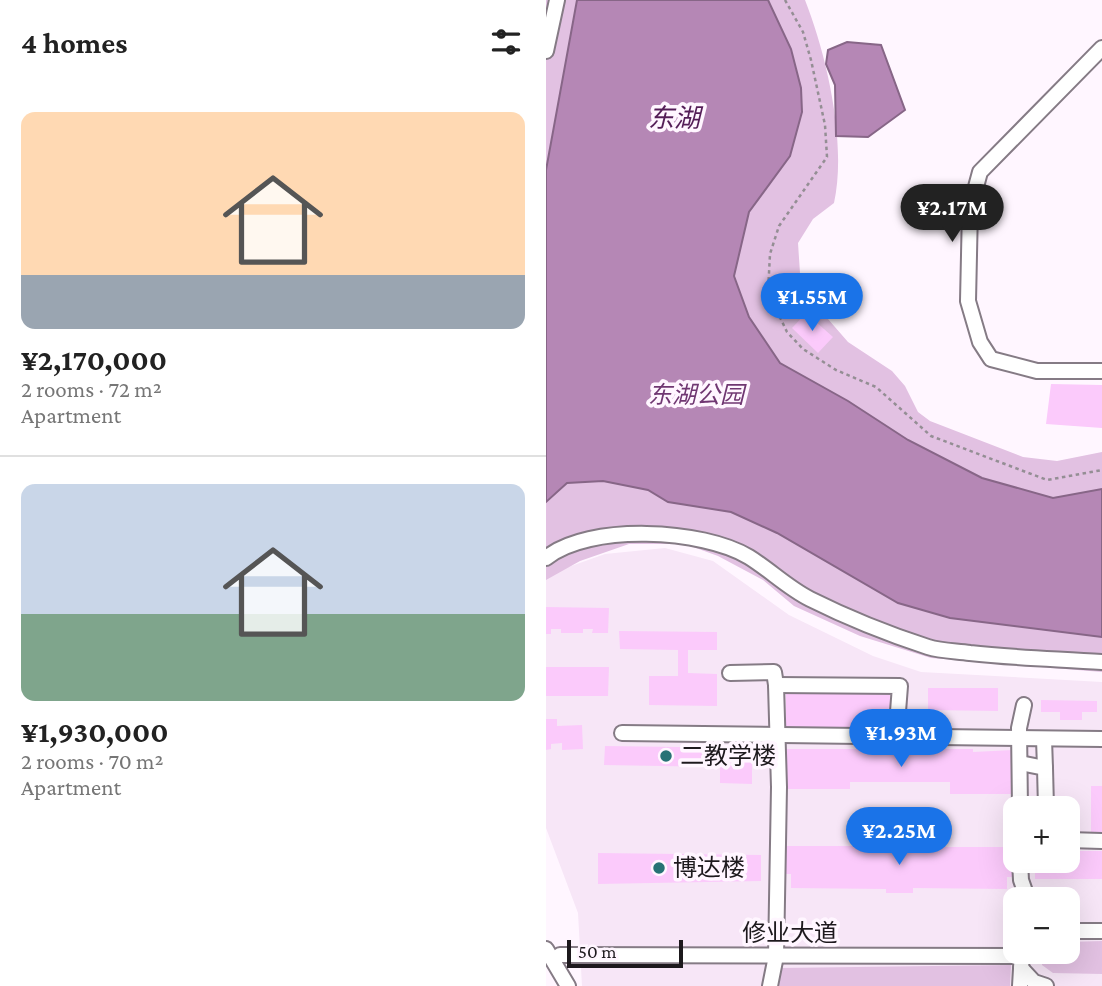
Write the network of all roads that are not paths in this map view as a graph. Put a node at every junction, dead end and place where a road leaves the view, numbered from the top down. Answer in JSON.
{"nodes":[{"id":1,"x":557,"y":0,"type":"edge"},
{"id":2,"x":1102,"y":48,"type":"edge"},
{"id":3,"x":546,"y":51,"type":"edge"},
{"id":4,"x":1102,"y":371,"type":"edge"},
{"id":5,"x":546,"y":558,"type":"edge"},
{"id":6,"x":1102,"y":662,"type":"edge"},
{"id":7,"x":730,"y":673,"type":"dead end"},
{"id":8,"x":776,"y":685,"type":"junction"},
{"id":9,"x":1024,"y":705,"type":"dead end"},
{"id":10,"x":622,"y":733,"type":"dead end"},
{"id":11,"x":778,"y":737,"type":"junction"},
{"id":12,"x":896,"y":737,"type":"junction"},
{"id":13,"x":1020,"y":739,"type":"junction"},
{"id":14,"x":1044,"y":739,"type":"junction"},
{"id":15,"x":1102,"y":739,"type":"edge"},
{"id":16,"x":1020,"y":764,"type":"junction"},
{"id":17,"x":1045,"y":768,"type":"junction"},
{"id":18,"x":1020,"y":796,"type":"edge"},
{"id":19,"x":1046,"y":796,"type":"edge"},
{"id":20,"x":1080,"y":841,"type":"edge"},
{"id":21,"x":1102,"y":841,"type":"edge"},
{"id":22,"x":1080,"y":931,"type":"edge"},
{"id":23,"x":1102,"y":931,"type":"edge"},
{"id":24,"x":553,"y":952,"type":"edge"},
{"id":25,"x":776,"y":957,"type":"junction"},
{"id":26,"x":1003,"y":959,"type":"edge"},
{"id":27,"x":1021,"y":964,"type":"edge"},
{"id":28,"x":1024,"y":964,"type":"edge"},
{"id":29,"x":568,"y":986,"type":"edge"},
{"id":30,"x":770,"y":986,"type":"edge"},
{"id":31,"x":1020,"y":986,"type":"edge"},
{"id":32,"x":1046,"y":986,"type":"edge"}],
"edges":[{"from":1,"to":3,"type":"street"},
{"from":2,"to":4,"type":"street"},
{"from":5,"to":6,"type":"street"},
{"from":7,"to":8,"type":"street"},
{"from":8,"to":11,"type":"street"},
{"from":8,"to":12,"type":"street"},
{"from":9,"to":13,"type":"street"},
{"from":10,"to":11,"type":"street"},
{"from":11,"to":12,"type":"street"},
{"from":11,"to":25,"type":"street"},
{"from":12,"to":13,"type":"street"},
{"from":13,"to":14,"type":"street"},
{"from":13,"to":16,"type":"street"},
{"from":14,"to":15,"type":"street"},
{"from":14,"to":17,"type":"street"},
{"from":16,"to":17,"type":"street"},
{"from":16,"to":18,"type":"street"},
{"from":17,"to":19,"type":"street"},
{"from":20,"to":21,"type":"street"},
{"from":22,"to":23,"type":"street"},
{"from":24,"to":25,"type":"street","name":"修业大道"},
{"from":24,"to":29,"type":"street"},
{"from":25,"to":26,"type":"street","name":"修业大道"},
{"from":25,"to":30,"type":"street"},
{"from":27,"to":31,"type":"street"},
{"from":28,"to":32,"type":"street"}]}
